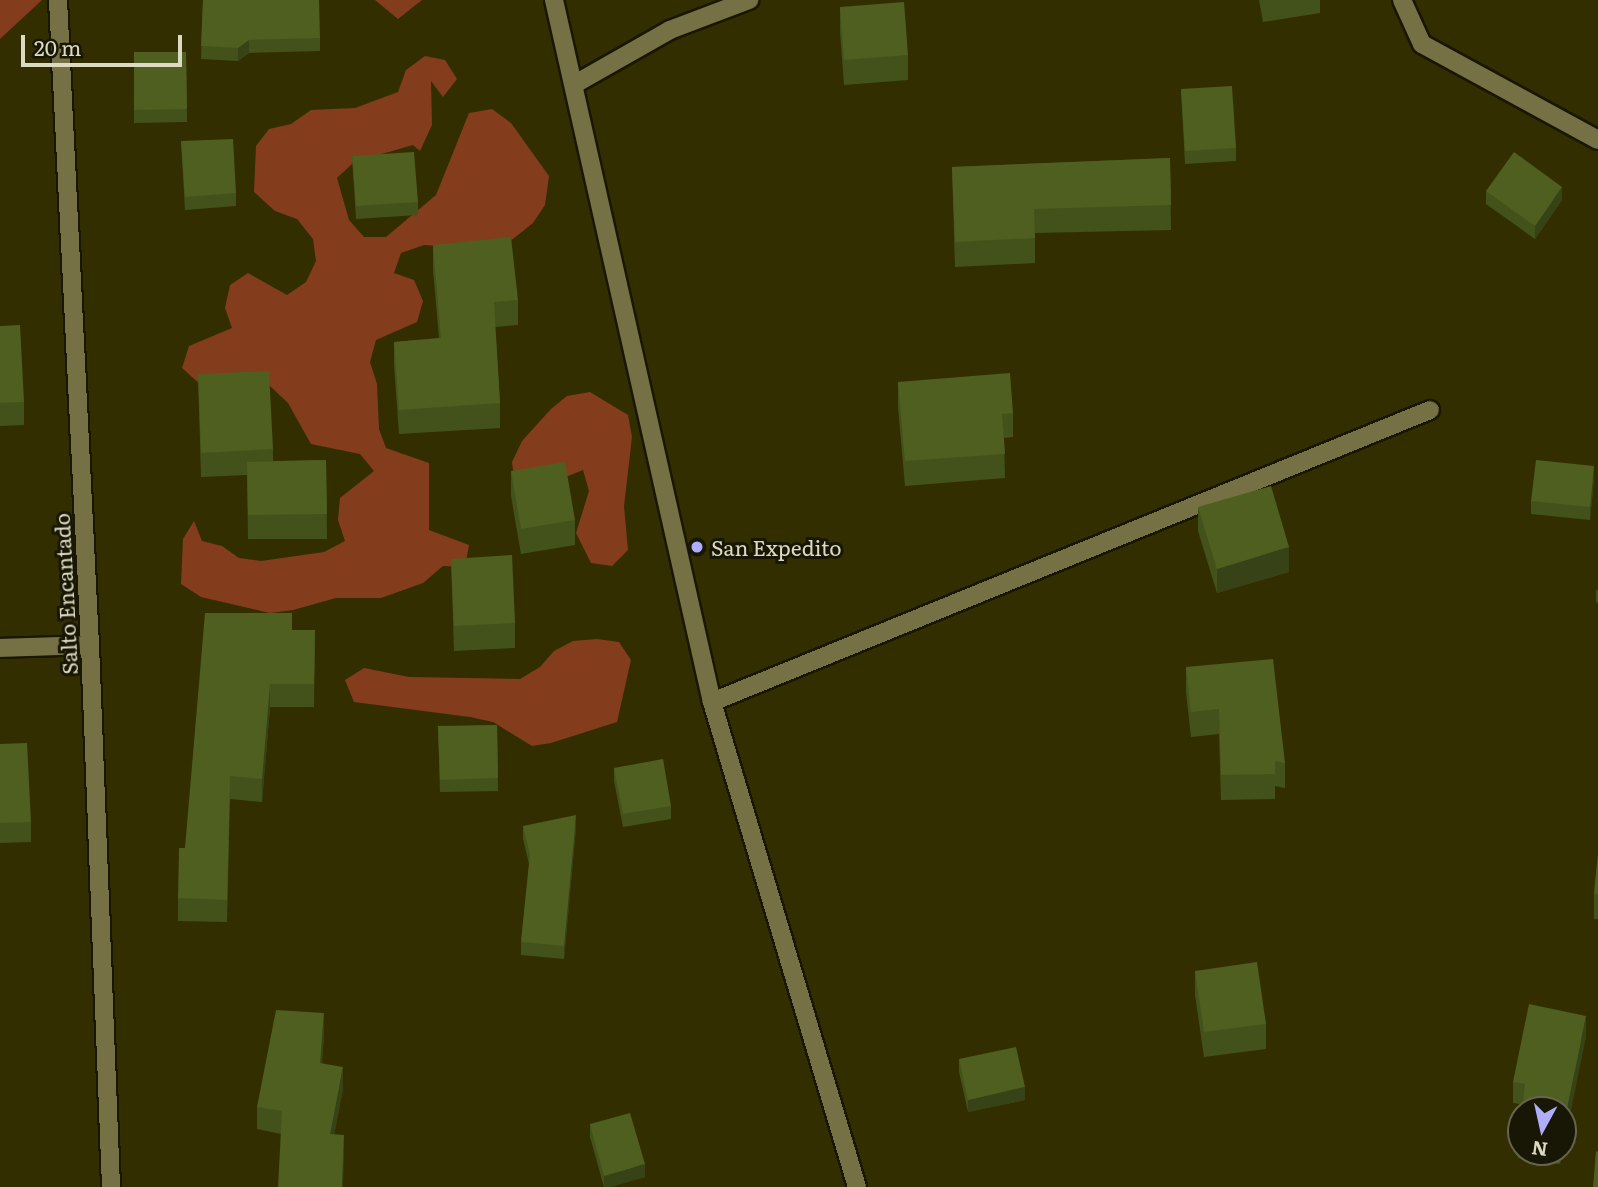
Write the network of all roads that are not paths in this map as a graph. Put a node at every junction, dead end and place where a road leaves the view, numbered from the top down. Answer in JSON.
{"nodes":[{"id":1,"x":58,"y":0,"type":"edge"},
{"id":2,"x":554,"y":0,"type":"edge"},
{"id":3,"x":749,"y":0,"type":"edge"},
{"id":4,"x":1402,"y":0,"type":"edge"},
{"id":5,"x":727,"y":4,"type":"edge"},
{"id":6,"x":575,"y":84,"type":"junction"},
{"id":7,"x":1598,"y":140,"type":"edge"},
{"id":8,"x":1430,"y":410,"type":"dead end"},
{"id":9,"x":90,"y":645,"type":"junction"},
{"id":10,"x":0,"y":648,"type":"edge"},
{"id":11,"x":712,"y":702,"type":"junction"},
{"id":12,"x":111,"y":1187,"type":"edge"},
{"id":13,"x":857,"y":1187,"type":"edge"}],
"edges":[{"from":1,"to":9,"type":"street","name":"Salto Encantado"},
{"from":2,"to":6,"type":"street"},
{"from":3,"to":5,"type":"street"},
{"from":4,"to":7,"type":"street"},
{"from":5,"to":6,"type":"street"},
{"from":6,"to":11,"type":"street"},
{"from":8,"to":11,"type":"street"},
{"from":9,"to":10,"type":"street"},
{"from":9,"to":12,"type":"street","name":"Salto Encantado"},
{"from":11,"to":13,"type":"street"}]}
